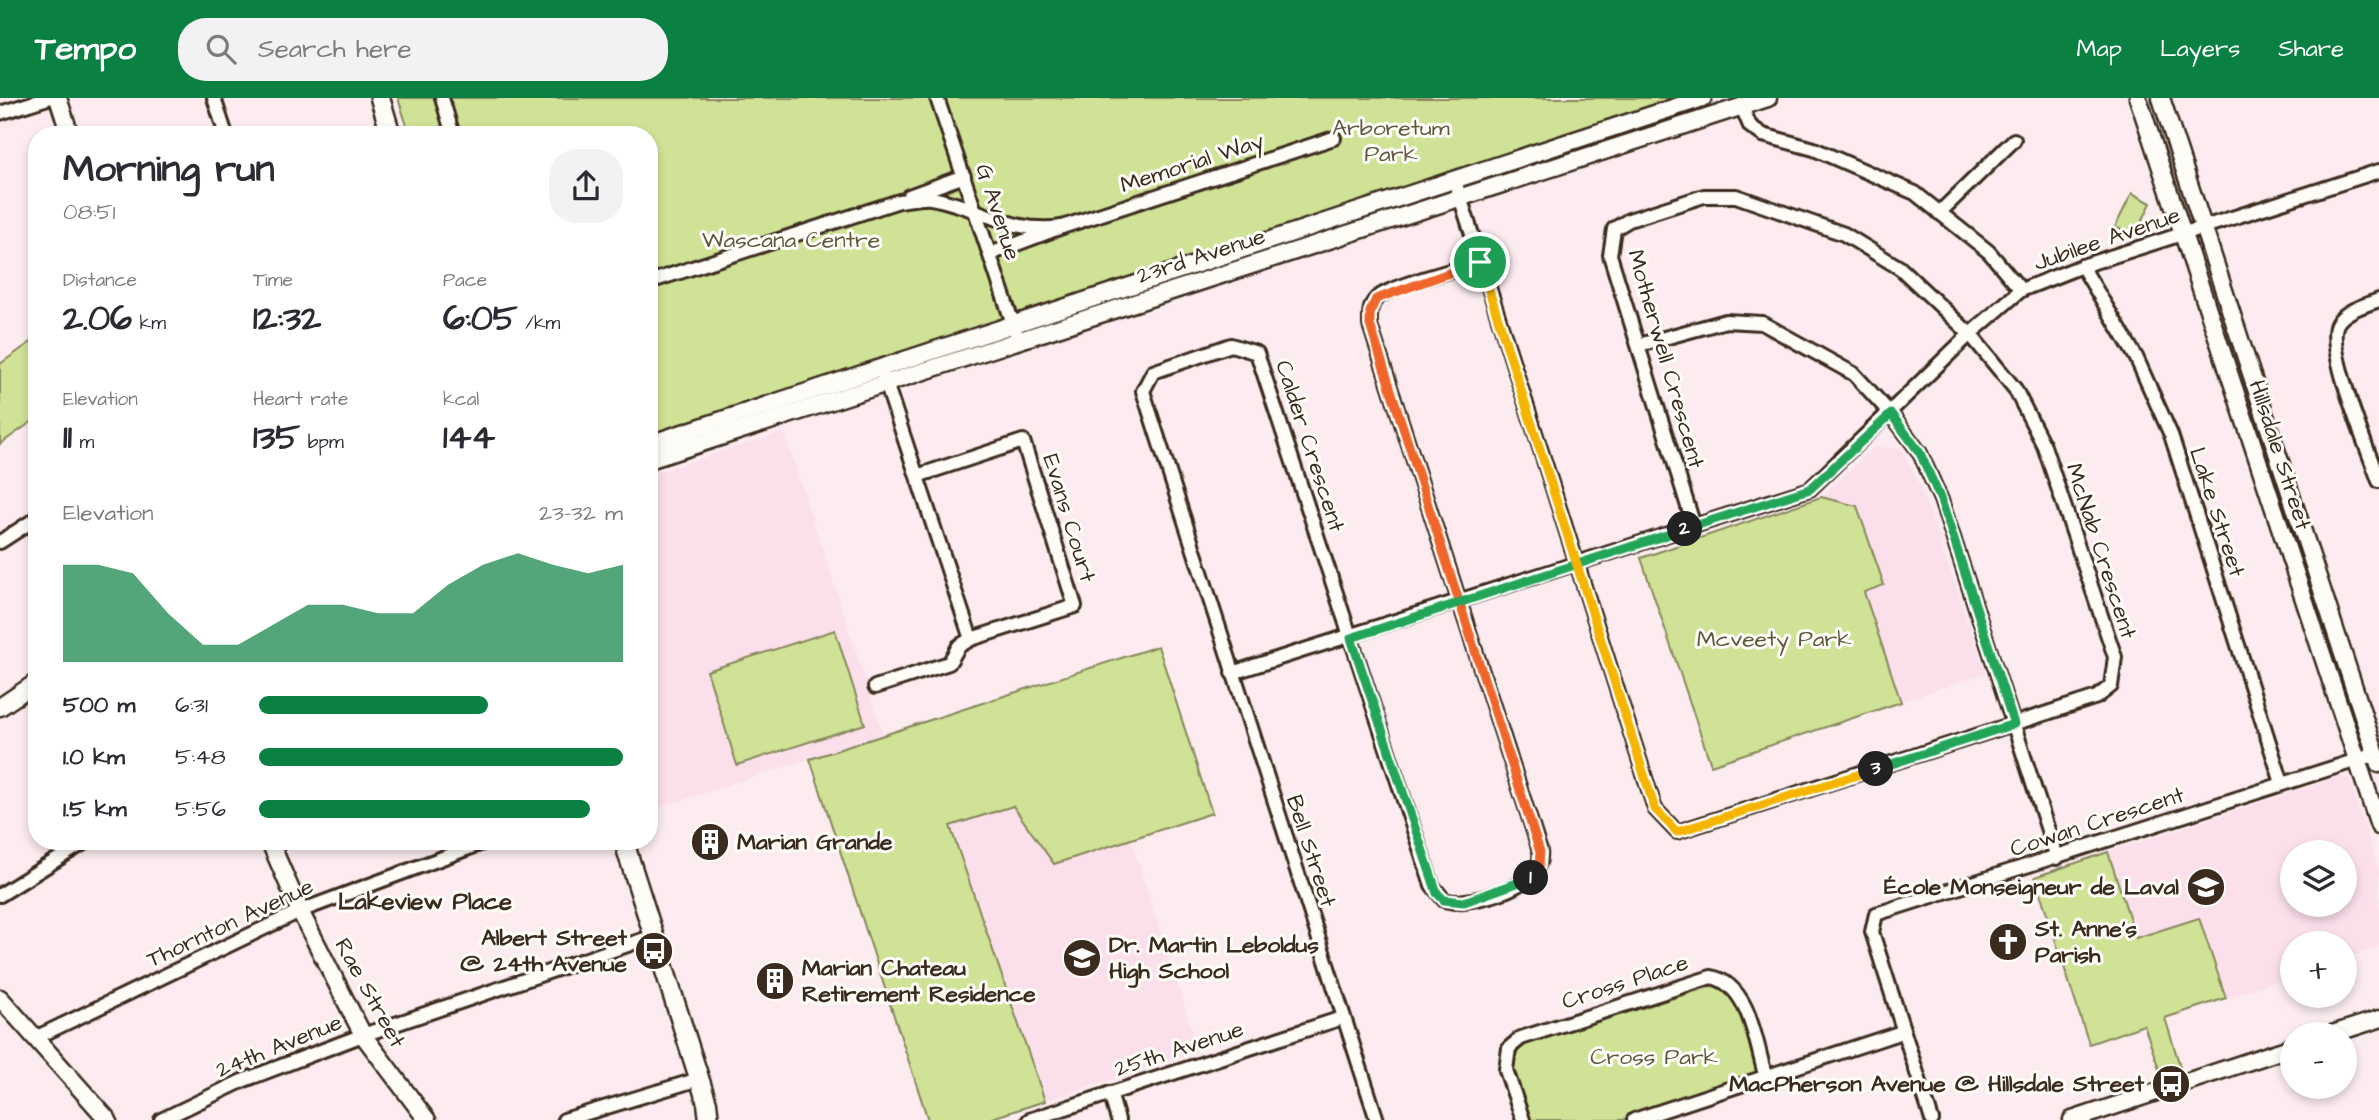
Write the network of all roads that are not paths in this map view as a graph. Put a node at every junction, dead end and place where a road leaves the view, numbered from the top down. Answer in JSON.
{"nodes":[{"id":1,"x":48,"y":98,"type":"edge"},
{"id":2,"x":58,"y":98,"type":"edge"},
{"id":3,"x":214,"y":98,"type":"edge"},
{"id":4,"x":380,"y":98,"type":"edge"},
{"id":5,"x":442,"y":98,"type":"edge"},
{"id":6,"x":937,"y":98,"type":"edge"},
{"id":7,"x":1703,"y":98,"type":"edge"},
{"id":8,"x":1768,"y":98,"type":"edge"},
{"id":9,"x":2138,"y":98,"type":"edge"},
{"id":10,"x":2161,"y":98,"type":"edge"},
{"id":11,"x":1742,"y":107,"type":"junction"},
{"id":12,"x":0,"y":113,"type":"edge"},
{"id":13,"x":67,"y":126,"type":"edge"},
{"id":14,"x":223,"y":126,"type":"edge"},
{"id":15,"x":388,"y":126,"type":"edge"},
{"id":16,"x":450,"y":126,"type":"edge"},
{"id":17,"x":1335,"y":138,"type":"dead end"},
{"id":18,"x":2014,"y":140,"type":"dead end"},
{"id":19,"x":2379,"y":171,"type":"edge"},
{"id":20,"x":964,"y":176,"type":"junction"},
{"id":21,"x":1457,"y":189,"type":"junction"},
{"id":22,"x":899,"y":201,"type":"junction"},
{"id":23,"x":976,"y":212,"type":"junction"},
{"id":24,"x":1939,"y":213,"type":"junction"},
{"id":25,"x":1062,"y":227,"type":"junction"},
{"id":26,"x":2205,"y":228,"type":"junction"},
{"id":27,"x":2184,"y":234,"type":"junction"},
{"id":28,"x":990,"y":254,"type":"junction"},
{"id":29,"x":1480,"y":262,"type":"junction"},
{"id":30,"x":2082,"y":266,"type":"junction"},
{"id":31,"x":658,"y":279,"type":"edge"},
{"id":32,"x":2021,"y":290,"type":"junction"},
{"id":33,"x":2379,"y":300,"type":"edge"},
{"id":34,"x":1015,"y":333,"type":"junction"},
{"id":35,"x":1970,"y":334,"type":"junction"},
{"id":36,"x":1639,"y":345,"type":"junction"},
{"id":37,"x":884,"y":376,"type":"junction"},
{"id":38,"x":1891,"y":414,"type":"junction"},
{"id":39,"x":658,"y":441,"type":"edge"},
{"id":40,"x":658,"y":457,"type":"edge"},
{"id":41,"x":917,"y":475,"type":"junction"},
{"id":42,"x":2379,"y":481,"type":"edge"},
{"id":43,"x":28,"y":524,"type":"edge"},
{"id":44,"x":1693,"y":526,"type":"junction"},
{"id":45,"x":0,"y":542,"type":"edge"},
{"id":46,"x":1579,"y":565,"type":"junction"},
{"id":47,"x":1462,"y":602,"type":"junction"},
{"id":48,"x":1351,"y":638,"type":"junction"},
{"id":49,"x":971,"y":639,"type":"junction"},
{"id":50,"x":1232,"y":673,"type":"junction"},
{"id":51,"x":876,"y":687,"type":"dead end"},
{"id":52,"x":28,"y":688,"type":"edge"},
{"id":53,"x":0,"y":707,"type":"edge"},
{"id":54,"x":2014,"y":724,"type":"junction"},
{"id":55,"x":2377,"y":759,"type":"edge"},
{"id":56,"x":2357,"y":760,"type":"junction"},
{"id":57,"x":2282,"y":783,"type":"junction"},
{"id":58,"x":2379,"y":826,"type":"edge"},
{"id":59,"x":72,"y":850,"type":"edge"},
{"id":60,"x":273,"y":850,"type":"edge"},
{"id":61,"x":464,"y":850,"type":"edge"},
{"id":62,"x":627,"y":850,"type":"edge"},
{"id":63,"x":2057,"y":858,"type":"junction"},
{"id":64,"x":0,"y":895,"type":"edge"},
{"id":65,"x":300,"y":911,"type":"junction"},
{"id":66,"x":654,"y":936,"type":"junction"},
{"id":67,"x":0,"y":998,"type":"edge"},
{"id":68,"x":1342,"y":1018,"type":"junction"},
{"id":69,"x":2379,"y":1019,"type":"edge"},
{"id":70,"x":2357,"y":1026,"type":"edge"},
{"id":71,"x":1902,"y":1032,"type":"junction"},
{"id":72,"x":363,"y":1035,"type":"junction"},
{"id":73,"x":35,"y":1038,"type":"junction"},
{"id":74,"x":2280,"y":1051,"type":"edge"},
{"id":75,"x":1766,"y":1078,"type":"junction"},
{"id":76,"x":699,"y":1079,"type":"junction"},
{"id":77,"x":1110,"y":1093,"type":"junction"},
{"id":78,"x":708,"y":1111,"type":"edge"},
{"id":79,"x":108,"y":1120,"type":"edge"},
{"id":80,"x":161,"y":1120,"type":"edge"},
{"id":81,"x":427,"y":1120,"type":"edge"},
{"id":82,"x":564,"y":1120,"type":"edge"},
{"id":83,"x":716,"y":1120,"type":"edge"},
{"id":84,"x":1030,"y":1120,"type":"edge"},
{"id":85,"x":1118,"y":1120,"type":"edge"},
{"id":86,"x":1377,"y":1120,"type":"edge"},
{"id":87,"x":1523,"y":1120,"type":"edge"},
{"id":88,"x":1633,"y":1120,"type":"edge"},
{"id":89,"x":1932,"y":1120,"type":"edge"},
{"id":90,"x":2073,"y":1120,"type":"edge"}],
"edges":[{"from":1,"to":12,"type":"street"},
{"from":2,"to":13,"type":"street"},
{"from":3,"to":14,"type":"street"},
{"from":4,"to":15,"type":"main road"},
{"from":5,"to":16,"type":"street"},
{"from":6,"to":20,"type":"street","name":"G Avenue"},
{"from":7,"to":21,"type":"street","name":"23rd Avenue"},
{"from":8,"to":11,"type":"street","name":"23rd Avenue"},
{"from":9,"to":27,"type":"street","name":"Hillsdale Street"},
{"from":10,"to":26,"type":"street","name":"Hillsdale Street"},
{"from":11,"to":21,"type":"street","name":"23rd Avenue"},
{"from":11,"to":24,"type":"street"},
{"from":17,"to":25,"type":"street","name":"Memorial Way"},
{"from":18,"to":24,"type":"street"},
{"from":19,"to":26,"type":"street","name":"Jubilee Avenue"},
{"from":20,"to":22,"type":"street"},
{"from":20,"to":23,"type":"street","name":"G Avenue"},
{"from":21,"to":29,"type":"street"},
{"from":21,"to":34,"type":"street","name":"23rd Avenue"},
{"from":22,"to":23,"type":"street","name":"Memorial Way"},
{"from":22,"to":31,"type":"street","name":"Memorial Way"},
{"from":23,"to":25,"type":"street","name":"Memorial Way"},
{"from":23,"to":28,"type":"street","name":"G Avenue"},
{"from":24,"to":32,"type":"street"},
{"from":25,"to":28,"type":"street","name":"Memorial Way"},
{"from":26,"to":27,"type":"street","name":"Jubilee Avenue"},
{"from":26,"to":55,"type":"street","name":"Hillsdale Street"},
{"from":27,"to":30,"type":"street","name":"Jubilee Avenue"},
{"from":27,"to":56,"type":"street","name":"Hillsdale Street"},
{"from":28,"to":34,"type":"street","name":"G Avenue"},
{"from":29,"to":46,"type":"street"},
{"from":29,"to":47,"type":"street"},
{"from":30,"to":32,"type":"street","name":"Jubilee Avenue"},
{"from":30,"to":57,"type":"street","name":"Lake Street"},
{"from":32,"to":35,"type":"street","name":"Jubilee Avenue"},
{"from":33,"to":42,"type":"street"},
{"from":34,"to":37,"type":"street","name":"23rd Avenue"},
{"from":35,"to":36,"type":"street","name":"Motherwell Crescent"},
{"from":35,"to":38,"type":"street","name":"Jubilee Avenue"},
{"from":35,"to":54,"type":"street","name":"McNab Crescent"},
{"from":36,"to":38,"type":"street"},
{"from":36,"to":44,"type":"street","name":"Motherwell Crescent"},
{"from":37,"to":39,"type":"street","name":"23rd Avenue"},
{"from":37,"to":40,"type":"street","name":"23rd Avenue"},
{"from":37,"to":41,"type":"street"},
{"from":38,"to":44,"type":"street","name":"Jubilee Avenue"},
{"from":38,"to":54,"type":"street"},
{"from":41,"to":49,"type":"street"},
{"from":41,"to":49,"type":"street","name":"Evans Court"},
{"from":43,"to":45,"type":"street"},
{"from":44,"to":46,"type":"street","name":"Jubilee Avenue"},
{"from":46,"to":47,"type":"street","name":"Jubilee Avenue"},
{"from":46,"to":54,"type":"street","name":"McNab Crescent"},
{"from":47,"to":48,"type":"street","name":"Jubilee Avenue"},
{"from":47,"to":48,"type":"street"},
{"from":48,"to":50,"type":"street","name":"Jubilee Avenue"},
{"from":48,"to":50,"type":"street","name":"Calder Crescent"},
{"from":49,"to":51,"type":"street"},
{"from":50,"to":68,"type":"street","name":"Bell Street"},
{"from":52,"to":53,"type":"street"},
{"from":54,"to":63,"type":"street"},
{"from":55,"to":56,"type":"street","name":"Cowan Crescent"},
{"from":56,"to":57,"type":"street","name":"Cowan Crescent"},
{"from":56,"to":58,"type":"street","name":"Hillsdale Street"},
{"from":57,"to":63,"type":"street","name":"Cowan Crescent"},
{"from":59,"to":64,"type":"street"},
{"from":60,"to":65,"type":"street","name":"Rae Street"},
{"from":61,"to":65,"type":"street","name":"Thornton Avenue"},
{"from":62,"to":66,"type":"main road"},
{"from":63,"to":71,"type":"street","name":"Cowan Crescent"},
{"from":65,"to":72,"type":"street","name":"Rae Street"},
{"from":65,"to":73,"type":"street","name":"Thornton Avenue"},
{"from":66,"to":72,"type":"street","name":"24th Avenue"},
{"from":66,"to":76,"type":"main road"},
{"from":67,"to":73,"type":"street"},
{"from":68,"to":77,"type":"street","name":"25th Avenue"},
{"from":68,"to":86,"type":"street","name":"Bell Street"},
{"from":69,"to":70,"type":"street"},
{"from":71,"to":75,"type":"street"},
{"from":71,"to":89,"type":"street","name":"Cowan Crescent"},
{"from":72,"to":80,"type":"street","name":"24th Avenue"},
{"from":72,"to":81,"type":"street","name":"Rae Street"},
{"from":73,"to":79,"type":"street"},
{"from":74,"to":90,"type":"street"},
{"from":75,"to":87,"type":"street","name":"Cross Place"},
{"from":75,"to":88,"type":"street"},
{"from":76,"to":78,"type":"main road"},
{"from":76,"to":82,"type":"street"},
{"from":77,"to":84,"type":"street","name":"25th Avenue"},
{"from":77,"to":85,"type":"street"},
{"from":78,"to":83,"type":"main road"}]}
